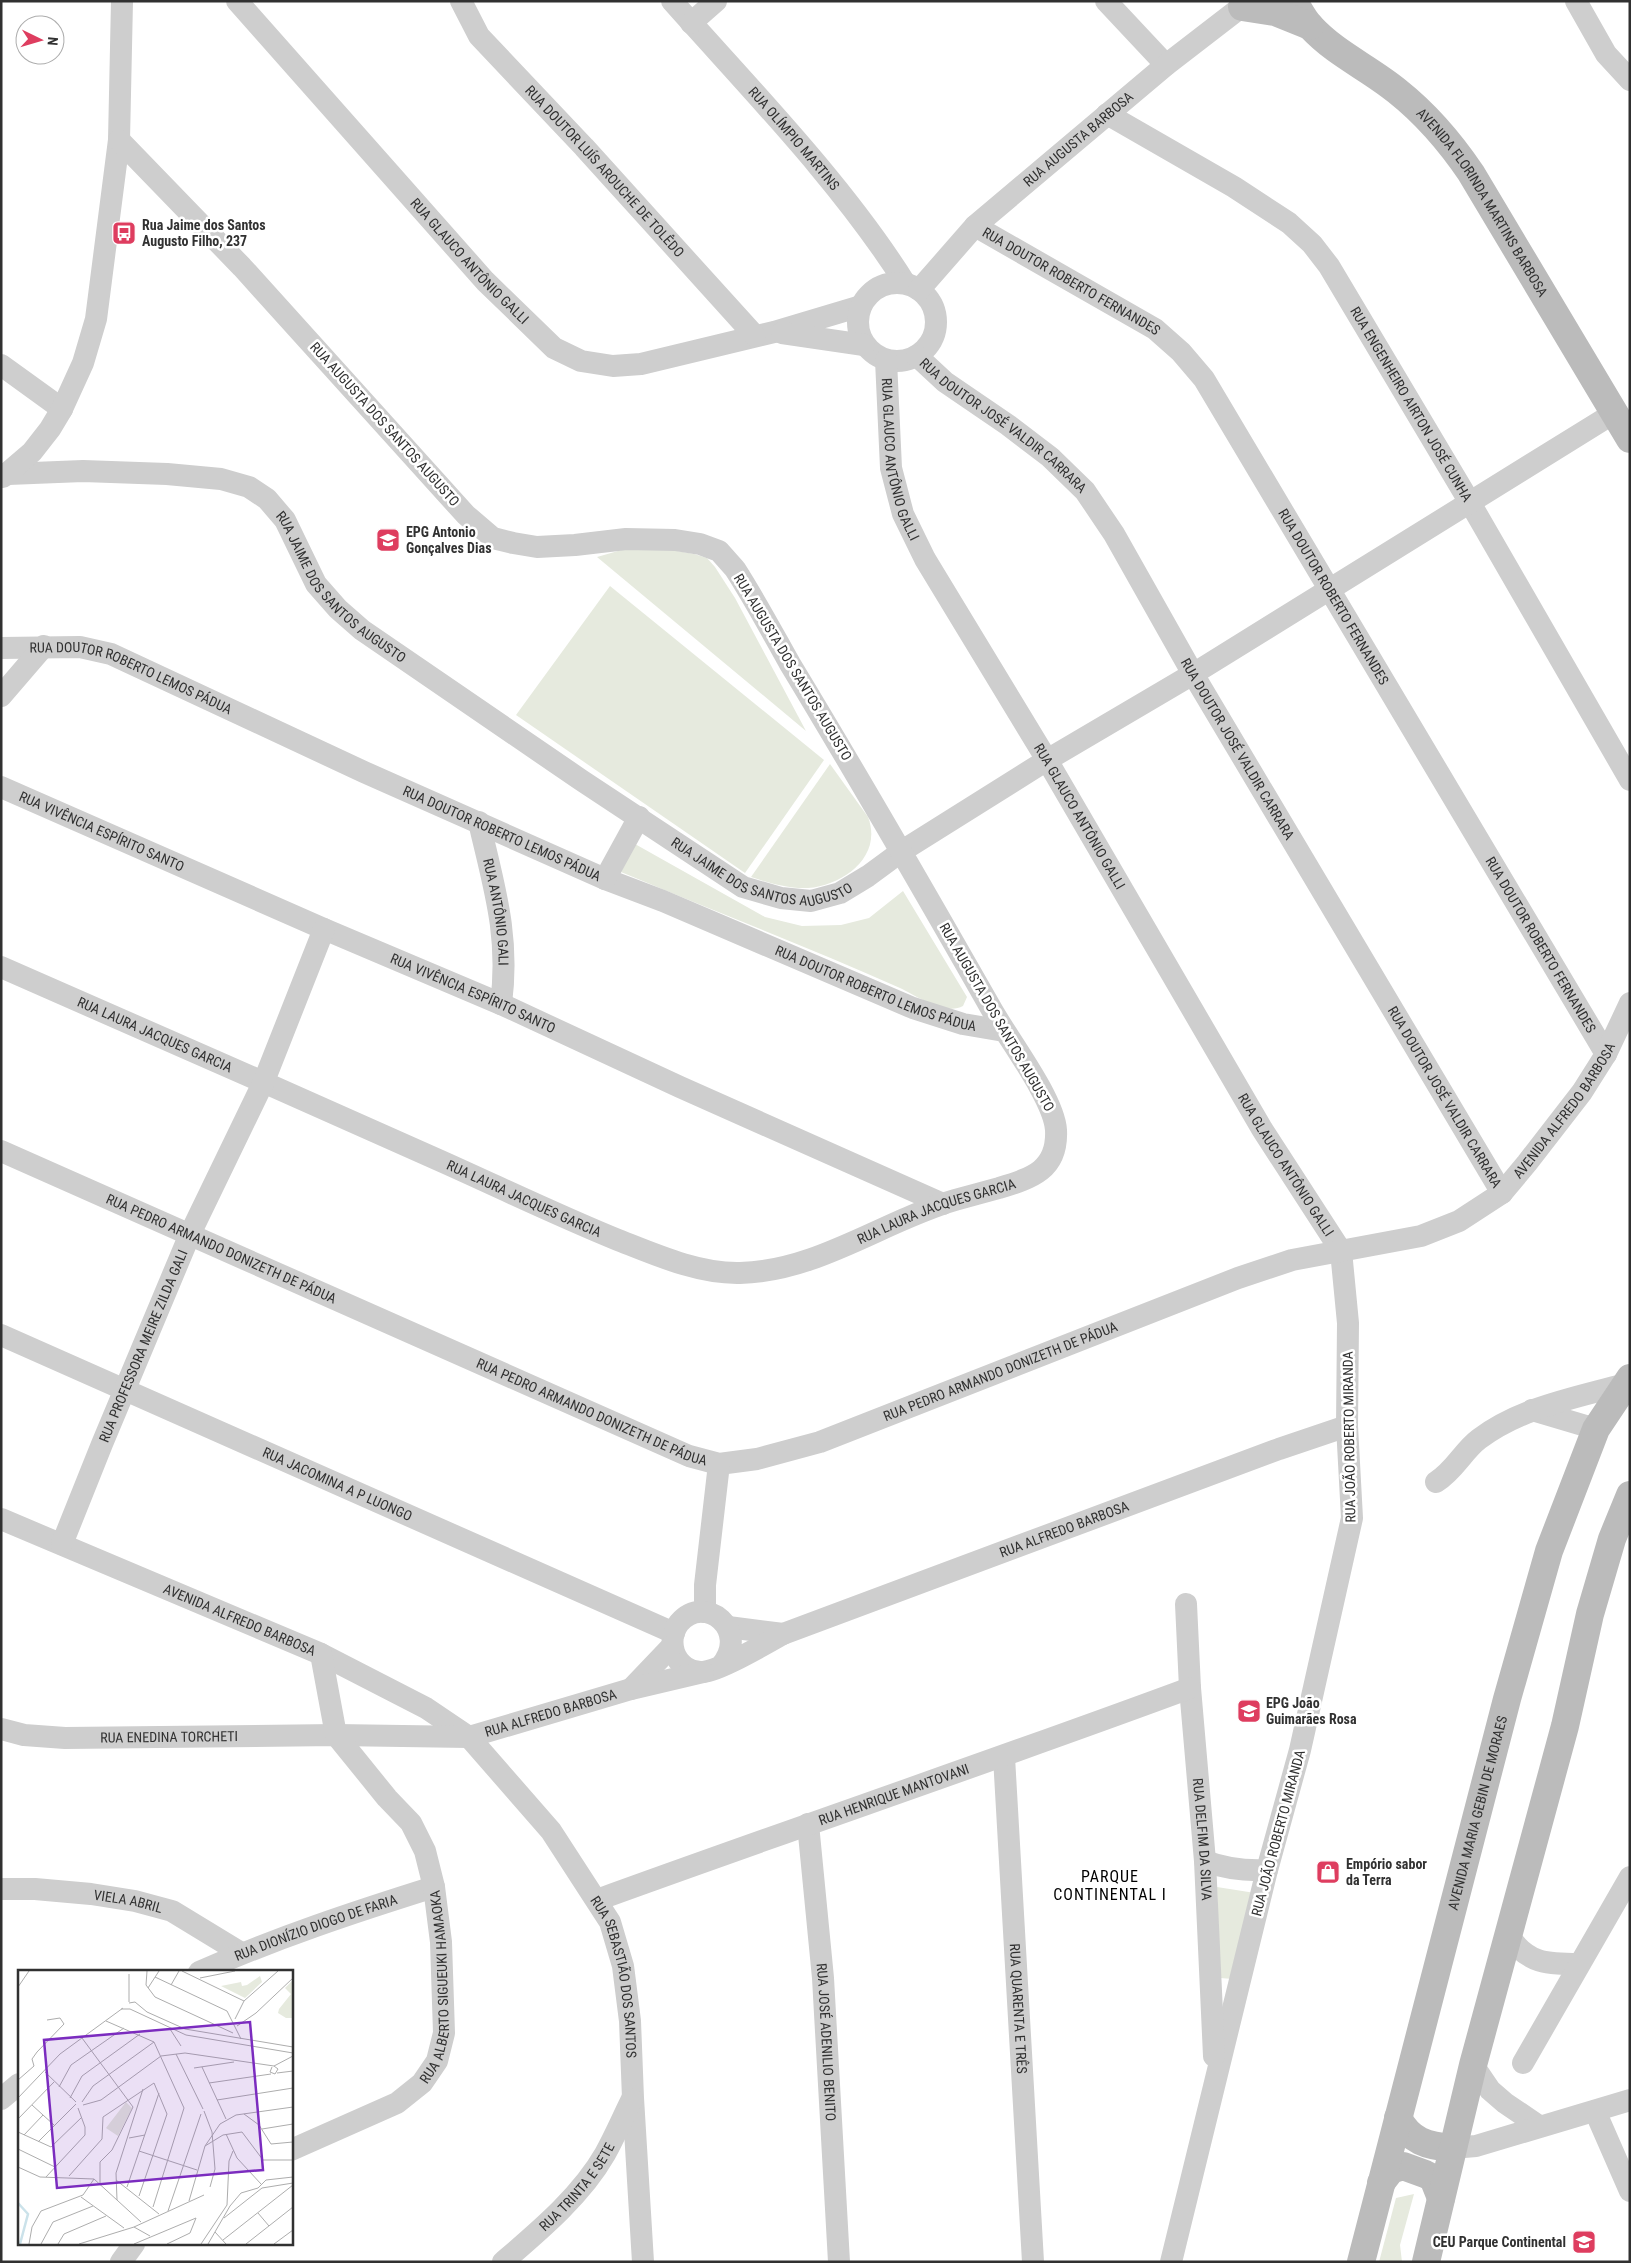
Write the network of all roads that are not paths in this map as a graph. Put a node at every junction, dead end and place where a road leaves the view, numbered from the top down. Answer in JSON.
{"nodes":[{"id":1,"x":122,"y":1,"type":"edge"},
{"id":2,"x":237,"y":1,"type":"edge"},
{"id":3,"x":461,"y":1,"type":"edge"},
{"id":4,"x":672,"y":1,"type":"edge"},
{"id":5,"x":716,"y":1,"type":"edge"},
{"id":6,"x":1106,"y":1,"type":"edge"},
{"id":7,"x":1294,"y":1,"type":"edge"},
{"id":8,"x":1576,"y":1,"type":"edge"},
{"id":9,"x":1246,"y":4,"type":"edge"},
{"id":10,"x":691,"y":23,"type":"junction"},
{"id":11,"x":1310,"y":26,"type":"junction"},
{"id":12,"x":1166,"y":65,"type":"junction"},
{"id":13,"x":1630,"y":80,"type":"edge"},
{"id":14,"x":1107,"y":114,"type":"junction"},
{"id":15,"x":118,"y":140,"type":"junction"},
{"id":16,"x":975,"y":226,"type":"junction"},
{"id":17,"x":912,"y":286,"type":"junction"},
{"id":18,"x":861,"y":306,"type":"junction"},
{"id":19,"x":764,"y":334,"type":"junction"},
{"id":20,"x":864,"y":344,"type":"junction"},
{"id":21,"x":917,"y":356,"type":"junction"},
{"id":22,"x":886,"y":360,"type":"junction"},
{"id":23,"x":1,"y":365,"type":"edge"},
{"id":24,"x":62,"y":409,"type":"junction"},
{"id":25,"x":1614,"y":413,"type":"junction"},
{"id":26,"x":1630,"y":439,"type":"edge"},
{"id":27,"x":4,"y":476,"type":"edge"},
{"id":28,"x":1470,"y":501,"type":"junction"},
{"id":29,"x":1329,"y":589,"type":"junction"},
{"id":30,"x":44,"y":646,"type":"junction"},
{"id":31,"x":1,"y":648,"type":"edge"},
{"id":32,"x":1194,"y":674,"type":"junction"},
{"id":33,"x":1,"y":696,"type":"edge"},
{"id":34,"x":1048,"y":760,"type":"junction"},
{"id":35,"x":1630,"y":780,"type":"edge"},
{"id":36,"x":1,"y":787,"type":"edge"},
{"id":37,"x":639,"y":817,"type":"junction"},
{"id":38,"x":479,"y":822,"type":"junction"},
{"id":39,"x":894,"y":857,"type":"junction"},
{"id":40,"x":605,"y":879,"type":"junction"},
{"id":41,"x":324,"y":929,"type":"junction"},
{"id":42,"x":1,"y":967,"type":"edge"},
{"id":43,"x":1630,"y":1003,"type":"edge"},
{"id":44,"x":501,"y":1004,"type":"junction"},
{"id":45,"x":1004,"y":1031,"type":"junction"},
{"id":46,"x":1606,"y":1054,"type":"junction"},
{"id":47,"x":264,"y":1081,"type":"junction"},
{"id":48,"x":1,"y":1151,"type":"edge"},
{"id":49,"x":1054,"y":1151,"type":"joint"},
{"id":50,"x":1502,"y":1193,"type":"junction"},
{"id":51,"x":943,"y":1204,"type":"junction"},
{"id":52,"x":190,"y":1234,"type":"junction"},
{"id":53,"x":1341,"y":1251,"type":"junction"},
{"id":54,"x":1,"y":1335,"type":"edge"},
{"id":55,"x":1628,"y":1383,"type":"edge"},
{"id":56,"x":125,"y":1390,"type":"junction"},
{"id":57,"x":1532,"y":1410,"type":"junction"},
{"id":58,"x":1347,"y":1426,"type":"junction"},
{"id":59,"x":1596,"y":1429,"type":"junction"},
{"id":60,"x":719,"y":1464,"type":"junction"},
{"id":61,"x":1436,"y":1482,"type":"dead end"},
{"id":62,"x":1630,"y":1495,"type":"edge"},
{"id":63,"x":1,"y":1518,"type":"edge"},
{"id":64,"x":62,"y":1544,"type":"junction"},
{"id":65,"x":1186,"y":1604,"type":"dead end"},
{"id":66,"x":705,"y":1612,"type":"junction"},
{"id":67,"x":728,"y":1627,"type":"junction"},
{"id":68,"x":783,"y":1634,"type":"junction"},
{"id":69,"x":673,"y":1639,"type":"junction"},
{"id":70,"x":321,"y":1654,"type":"junction"},
{"id":71,"x":712,"y":1669,"type":"junction"},
{"id":72,"x":1190,"y":1688,"type":"junction"},
{"id":73,"x":631,"y":1689,"type":"junction"},
{"id":74,"x":1,"y":1729,"type":"edge"},
{"id":75,"x":336,"y":1735,"type":"junction"},
{"id":76,"x":469,"y":1736,"type":"junction"},
{"id":77,"x":1004,"y":1757,"type":"junction"},
{"id":78,"x":808,"y":1824,"type":"junction"},
{"id":79,"x":1205,"y":1861,"type":"junction"},
{"id":80,"x":1268,"y":1870,"type":"junction"},
{"id":81,"x":1630,"y":1877,"type":"edge"},
{"id":82,"x":434,"y":1887,"type":"junction"},
{"id":83,"x":1,"y":1889,"type":"edge"},
{"id":84,"x":597,"y":1900,"type":"junction"},
{"id":85,"x":1509,"y":1936,"type":"junction"},
{"id":86,"x":242,"y":1953,"type":"junction"},
{"id":87,"x":1579,"y":1964,"type":"junction"},
{"id":88,"x":204,"y":1970,"type":"edge"},
{"id":89,"x":1523,"y":2063,"type":"dead end"},
{"id":90,"x":1473,"y":2065,"type":"junction"},
{"id":91,"x":1215,"y":2077,"type":"junction"},
{"id":92,"x":18,"y":2085,"type":"edge"},
{"id":93,"x":633,"y":2098,"type":"junction"},
{"id":94,"x":1,"y":2099,"type":"edge"},
{"id":95,"x":1630,"y":2100,"type":"edge"},
{"id":96,"x":1595,"y":2111,"type":"junction"},
{"id":97,"x":1398,"y":2118,"type":"junction"},
{"id":98,"x":1539,"y":2126,"type":"junction"},
{"id":99,"x":1452,"y":2148,"type":"junction"},
{"id":100,"x":292,"y":2150,"type":"edge"},
{"id":101,"x":1381,"y":2183,"type":"junction"},
{"id":102,"x":1630,"y":2191,"type":"edge"},
{"id":103,"x":1441,"y":2198,"type":"junction"},
{"id":104,"x":133,"y":2246,"type":"edge"},
{"id":105,"x":121,"y":2262,"type":"edge"},
{"id":106,"x":503,"y":2262,"type":"edge"},
{"id":107,"x":643,"y":2262,"type":"edge"},
{"id":108,"x":839,"y":2262,"type":"edge"},
{"id":109,"x":1033,"y":2262,"type":"edge"},
{"id":110,"x":1170,"y":2262,"type":"edge"},
{"id":111,"x":1361,"y":2262,"type":"edge"},
{"id":112,"x":1426,"y":2262,"type":"edge"}],
"edges":[{"from":1,"to":15,"type":"street"},
{"from":2,"to":19,"type":"street","name":"RUA GLAUCO ANTÔNIO GALLI"},
{"from":3,"to":19,"type":"street","name":"RUA DOUTOR LUÍS AROUCHE DE TOLÊDO"},
{"from":4,"to":10,"type":"street","name":"RUA OLÍMPIO MARTINS"},
{"from":5,"to":10,"type":"street"},
{"from":6,"to":12,"type":"street"},
{"from":7,"to":11,"type":"main road","name":"AVENIDA FLORINDA MARTINS BARBOSA"},
{"from":8,"to":13,"type":"street"},
{"from":9,"to":11,"type":"main road"},
{"from":9,"to":12,"type":"street","name":"RUA AUGUSTA BARBOSA"},
{"from":10,"to":17,"type":"street","name":"RUA OLÍMPIO MARTINS"},
{"from":11,"to":25,"type":"main road","name":"AVENIDA FLORINDA MARTINS BARBOSA"},
{"from":12,"to":14,"type":"street","name":"RUA AUGUSTA BARBOSA"},
{"from":14,"to":16,"type":"street","name":"RUA AUGUSTA BARBOSA"},
{"from":14,"to":28,"type":"street","name":"RUA ENGENHEIRO AIRTON JOSÉ CUNHA"},
{"from":15,"to":24,"type":"street"},
{"from":15,"to":39,"type":"street","name":"RUA AUGUSTA DOS SANTOS AUGUSTO"},
{"from":16,"to":17,"type":"street","name":"RUA AUGUSTA BARBOSA"},
{"from":16,"to":29,"type":"street","name":"RUA DOUTOR ROBERTO FERNANDES"},
{"from":17,"to":18,"type":"street"},
{"from":17,"to":21,"type":"street"},
{"from":18,"to":19,"type":"street","name":"RUA GLAUCO ANTÔNIO GALLI"},
{"from":18,"to":20,"type":"street"},
{"from":19,"to":20,"type":"street","name":"RUA GLAUCO ANTÔNIO GALLI"},
{"from":20,"to":22,"type":"street"},
{"from":21,"to":22,"type":"street"},
{"from":21,"to":32,"type":"street","name":"RUA DOUTOR JOSÉ VALDIR CARRARA"},
{"from":22,"to":34,"type":"street","name":"RUA GLAUCO ANTÔNIO GALLI"},
{"from":23,"to":24,"type":"street"},
{"from":24,"to":27,"type":"street"},
{"from":25,"to":26,"type":"main road","name":"AVENIDA FLORINDA MARTINS BARBOSA"},
{"from":25,"to":28,"type":"street","name":"RUA JAIME DOS SANTOS AUGUSTO"},
{"from":27,"to":37,"type":"street","name":"RUA JAIME DOS SANTOS AUGUSTO"},
{"from":28,"to":29,"type":"street","name":"RUA JAIME DOS SANTOS AUGUSTO"},
{"from":28,"to":35,"type":"street","name":"RUA ENGENHEIRO AIRTON JOSÉ CUNHA"},
{"from":29,"to":32,"type":"street","name":"RUA JAIME DOS SANTOS AUGUSTO"},
{"from":29,"to":46,"type":"street","name":"RUA DOUTOR ROBERTO FERNANDES"},
{"from":30,"to":31,"type":"street","name":"RUA DOUTOR ROBERTO LEMOS PÁDUA"},
{"from":30,"to":33,"type":"street"},
{"from":30,"to":38,"type":"street","name":"RUA DOUTOR ROBERTO LEMOS PÁDUA"},
{"from":32,"to":34,"type":"street","name":"RUA JAIME DOS SANTOS AUGUSTO"},
{"from":32,"to":50,"type":"street","name":"RUA DOUTOR JOSÉ VALDIR CARRARA"},
{"from":34,"to":39,"type":"street","name":"RUA JAIME DOS SANTOS AUGUSTO"},
{"from":34,"to":53,"type":"street","name":"RUA GLAUCO ANTÔNIO GALLI"},
{"from":36,"to":41,"type":"street","name":"RUA VIVÊNCIA ESPÍRITO SANTO"},
{"from":37,"to":39,"type":"street","name":"RUA JAIME DOS SANTOS AUGUSTO"},
{"from":37,"to":40,"type":"street"},
{"from":38,"to":40,"type":"street","name":"RUA DOUTOR ROBERTO LEMOS PÁDUA"},
{"from":38,"to":44,"type":"street","name":"RUA ANTÔNIO GALI"},
{"from":39,"to":45,"type":"street","name":"RUA AUGUSTA DOS SANTOS AUGUSTO"},
{"from":40,"to":45,"type":"street","name":"RUA DOUTOR ROBERTO LEMOS PÁDUA"},
{"from":41,"to":44,"type":"street","name":"RUA VIVÊNCIA ESPÍRITO SANTO"},
{"from":41,"to":47,"type":"street","name":"RUA PROFESSORA MEIRE ZILDA GALI"},
{"from":42,"to":47,"type":"street","name":"RUA LAURA JACQUES GARCIA"},
{"from":43,"to":46,"type":"street","name":"AVENIDA ALFREDO BARBOSA"},
{"from":44,"to":51,"type":"street","name":"RUA VIVÊNCIA ESPÍRITO SANTO"},
{"from":45,"to":49,"type":"street","name":"RUA AUGUSTA DOS SANTOS AUGUSTO"},
{"from":46,"to":50,"type":"street","name":"AVENIDA ALFREDO BARBOSA"},
{"from":47,"to":51,"type":"street","name":"RUA LAURA JACQUES GARCIA"},
{"from":47,"to":52,"type":"street","name":"RUA PROFESSORA MEIRE ZILDA GALI"},
{"from":48,"to":52,"type":"street","name":"RUA PEDRO ARMANDO DONIZETH DE PÁDUA"},
{"from":49,"to":51,"type":"street","name":"RUA LAURA JACQUES GARCIA"},
{"from":50,"to":53,"type":"street","name":"AVENIDA ALFREDO BARBOSA"},
{"from":52,"to":56,"type":"street","name":"RUA PROFESSORA MEIRE ZILDA GALI"},
{"from":52,"to":60,"type":"street","name":"RUA PEDRO ARMANDO DONIZETH DE PÁDUA"},
{"from":53,"to":58,"type":"street","name":"RUA JOÃO ROBERTO MIRANDA"},
{"from":53,"to":60,"type":"street","name":"RUA PEDRO ARMANDO DONIZETH DE PÁDUA"},
{"from":54,"to":56,"type":"street","name":"RUA JACOMINA A P LUONGO"},
{"from":55,"to":57,"type":"street"},
{"from":55,"to":59,"type":"main road","name":"AVENIDA MARIA GEBIN DE MORAES"},
{"from":56,"to":64,"type":"street","name":"RUA PROFESSORA MEIRE ZILDA GALI"},
{"from":56,"to":69,"type":"street","name":"RUA JACOMINA A P LUONGO"},
{"from":57,"to":59,"type":"street"},
{"from":57,"to":61,"type":"street"},
{"from":58,"to":68,"type":"street","name":"RUA ALFREDO BARBOSA"},
{"from":58,"to":80,"type":"street","name":"RUA JOÃO ROBERTO MIRANDA"},
{"from":59,"to":97,"type":"main road","name":"AVENIDA MARIA GEBIN DE MORAES"},
{"from":60,"to":66,"type":"street"},
{"from":62,"to":85,"type":"main road"},
{"from":63,"to":64,"type":"street","name":"AVENIDA ALFREDO BARBOSA"},
{"from":64,"to":70,"type":"street","name":"AVENIDA ALFREDO BARBOSA"},
{"from":65,"to":72,"type":"street","name":"RUA DELFIM DA SILVA"},
{"from":66,"to":67,"type":"street"},
{"from":66,"to":69,"type":"street"},
{"from":67,"to":68,"type":"street","name":"RUA ALFREDO BARBOSA"},
{"from":67,"to":71,"type":"street"},
{"from":68,"to":71,"type":"street","name":"RUA ALFREDO BARBOSA"},
{"from":69,"to":71,"type":"street"},
{"from":69,"to":73,"type":"street","name":"RUA ALFREDO BARBOSA"},
{"from":70,"to":75,"type":"street","name":"RUA ALBERTO SIGUEUKI HAMAOKA"},
{"from":70,"to":76,"type":"street","name":"AVENIDA ALFREDO BARBOSA"},
{"from":71,"to":73,"type":"street","name":"RUA ALFREDO BARBOSA"},
{"from":72,"to":77,"type":"street","name":"RUA HENRIQUE MANTOVANI"},
{"from":72,"to":79,"type":"street","name":"RUA DELFIM DA SILVA"},
{"from":73,"to":76,"type":"street","name":"RUA ALFREDO BARBOSA"},
{"from":74,"to":75,"type":"street","name":"RUA ENEDINA TORCHETI"},
{"from":75,"to":76,"type":"street","name":"RUA ALFREDO BARBOSA"},
{"from":75,"to":82,"type":"street","name":"RUA ALBERTO SIGUEUKI HAMAOKA"},
{"from":76,"to":84,"type":"street","name":"RUA SEBASTIÃO DOS SANTOS"},
{"from":77,"to":78,"type":"street","name":"RUA HENRIQUE MANTOVANI"},
{"from":77,"to":109,"type":"street","name":"RUA QUARENTA E TRÊS"},
{"from":78,"to":84,"type":"street","name":"RUA HENRIQUE MANTOVANI"},
{"from":78,"to":108,"type":"street","name":"RUA JOSÉ ADENILIO BENITO"},
{"from":79,"to":80,"type":"street"},
{"from":79,"to":91,"type":"street","name":"RUA DELFIM DA SILVA"},
{"from":80,"to":91,"type":"street","name":"RUA JOÃO ROBERTO MIRANDA"},
{"from":81,"to":87,"type":"street"},
{"from":82,"to":86,"type":"street","name":"RUA DIONÍZIO DIOGO DE FARIA"},
{"from":82,"to":100,"type":"street","name":"RUA ALBERTO SIGUEUKI HAMAOKA"},
{"from":83,"to":86,"type":"street","name":"VIELA ABRIL"},
{"from":84,"to":93,"type":"street","name":"RUA SEBASTIÃO DOS SANTOS"},
{"from":85,"to":87,"type":"street"},
{"from":85,"to":90,"type":"main road"},
{"from":86,"to":88,"type":"street","name":"RUA DIONÍZIO DIOGO DE FARIA"},
{"from":87,"to":89,"type":"street"},
{"from":90,"to":98,"type":"street"},
{"from":90,"to":99,"type":"main road"},
{"from":91,"to":110,"type":"street","name":"RUA JOÃO ROBERTO MIRANDA"},
{"from":92,"to":94,"type":"street"},
{"from":93,"to":106,"type":"street","name":"RUA TRINTA E SETE"},
{"from":93,"to":107,"type":"street","name":"RUA SEBASTIÃO DOS SANTOS"},
{"from":95,"to":96,"type":"street"},
{"from":96,"to":98,"type":"street"},
{"from":96,"to":102,"type":"street"},
{"from":97,"to":99,"type":"main road"},
{"from":97,"to":101,"type":"main road","name":"AVENIDA MARIA GEBIN DE MORAES"},
{"from":98,"to":99,"type":"street"},
{"from":99,"to":103,"type":"main road"},
{"from":101,"to":103,"type":"main road"},
{"from":101,"to":111,"type":"main road","name":"AVENIDA MARIA GEBIN DE MORAES"},
{"from":103,"to":112,"type":"main road"},
{"from":104,"to":105,"type":"street"}]}
